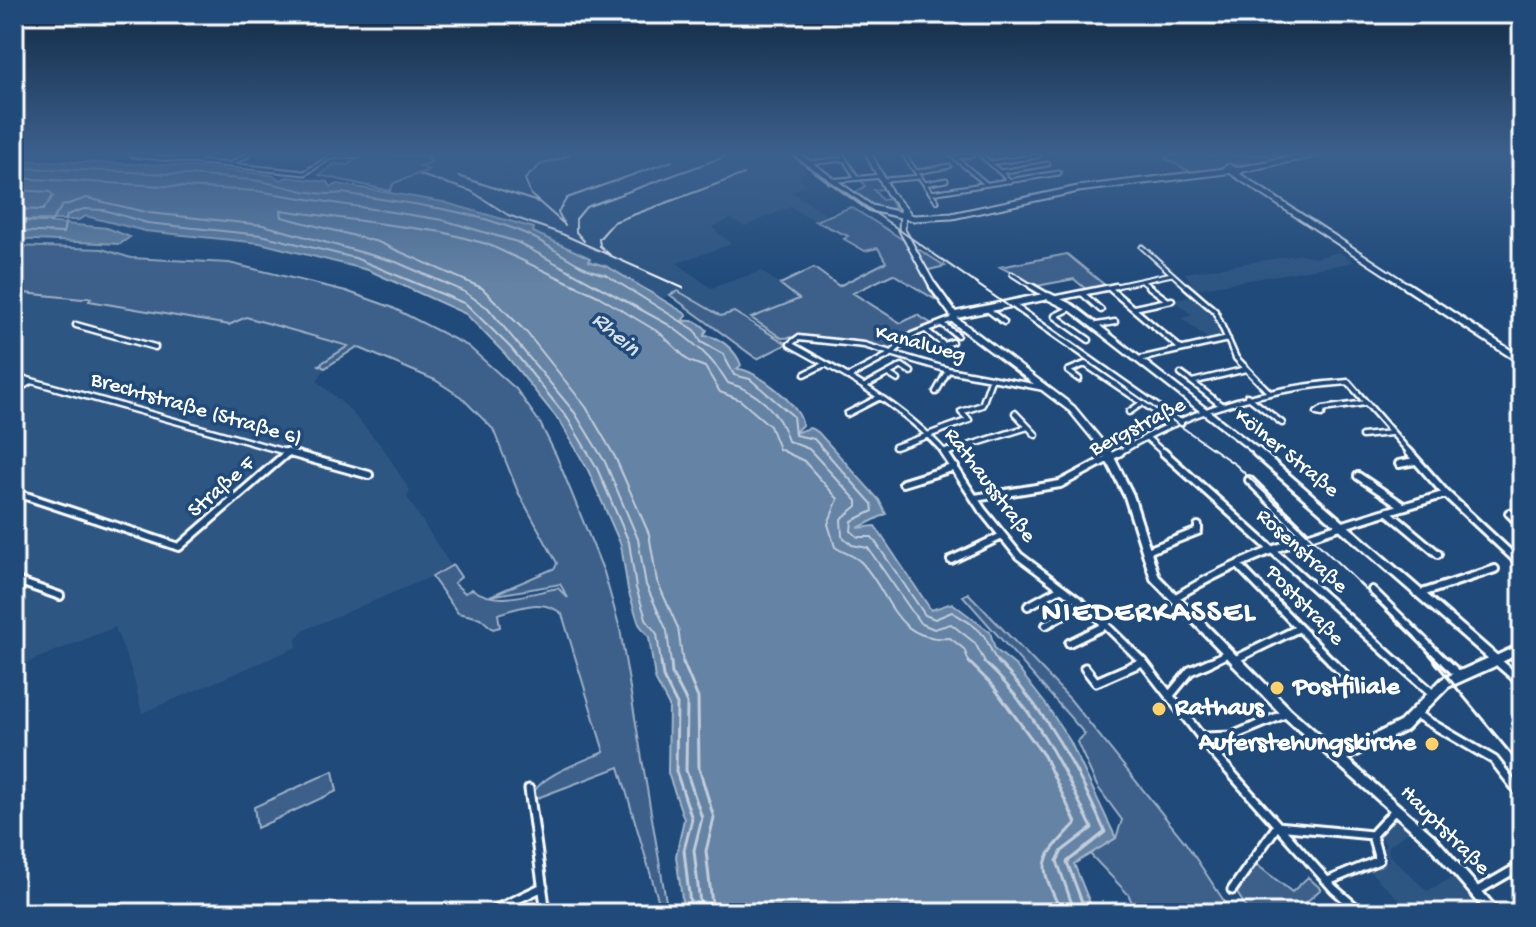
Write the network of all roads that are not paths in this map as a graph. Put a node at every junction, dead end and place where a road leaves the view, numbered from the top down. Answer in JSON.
{"nodes":[{"id":1,"x":856,"y":198,"type":"edge"},
{"id":2,"x":893,"y":198,"type":"edge"},
{"id":3,"x":935,"y":198,"type":"edge"},
{"id":4,"x":1032,"y":198,"type":"edge"},
{"id":5,"x":1275,"y":198,"type":"edge"},
{"id":6,"x":937,"y":201,"type":"dead end"},
{"id":7,"x":902,"y":213,"type":"junction"},
{"id":8,"x":1142,"y":247,"type":"dead end"},
{"id":9,"x":1012,"y":274,"type":"dead end"},
{"id":10,"x":1173,"y":274,"type":"junction"},
{"id":11,"x":1143,"y":281,"type":"junction"},
{"id":12,"x":1108,"y":288,"type":"junction"},
{"id":13,"x":1082,"y":293,"type":"junction"},
{"id":14,"x":1048,"y":296,"type":"junction"},
{"id":15,"x":1057,"y":298,"type":"junction"},
{"id":16,"x":1009,"y":302,"type":"junction"},
{"id":17,"x":1072,"y":308,"type":"junction"},
{"id":18,"x":1133,"y":308,"type":"junction"},
{"id":19,"x":986,"y":309,"type":"junction"},
{"id":20,"x":1101,"y":310,"type":"dead end"},
{"id":21,"x":957,"y":318,"type":"junction"},
{"id":22,"x":1004,"y":322,"type":"dead end"},
{"id":23,"x":1115,"y":322,"type":"dead end"},
{"id":24,"x":942,"y":324,"type":"junction"},
{"id":25,"x":76,"y":325,"type":"dead end"},
{"id":26,"x":1097,"y":325,"type":"junction"},
{"id":27,"x":926,"y":330,"type":"junction"},
{"id":28,"x":957,"y":335,"type":"dead end"},
{"id":29,"x":908,"y":338,"type":"junction"},
{"id":30,"x":1228,"y":339,"type":"junction"},
{"id":31,"x":1089,"y":340,"type":"dead end"},
{"id":32,"x":952,"y":342,"type":"dead end"},
{"id":33,"x":790,"y":344,"type":"joint"},
{"id":34,"x":155,"y":347,"type":"dead end"},
{"id":35,"x":921,"y":347,"type":"dead end"},
{"id":36,"x":1181,"y":349,"type":"junction"},
{"id":37,"x":891,"y":354,"type":"junction"},
{"id":38,"x":1139,"y":359,"type":"junction"},
{"id":39,"x":1522,"y":361,"type":"edge"},
{"id":40,"x":826,"y":363,"type":"junction"},
{"id":41,"x":1246,"y":369,"type":"junction"},
{"id":42,"x":948,"y":370,"type":"junction"},
{"id":43,"x":911,"y":372,"type":"dead end"},
{"id":44,"x":805,"y":374,"type":"dead end"},
{"id":45,"x":888,"y":374,"type":"junction"},
{"id":46,"x":1181,"y":374,"type":"dead end"},
{"id":47,"x":14,"y":376,"type":"edge"},
{"id":48,"x":850,"y":376,"type":"junction"},
{"id":49,"x":1079,"y":379,"type":"dead end"},
{"id":50,"x":898,"y":380,"type":"dead end"},
{"id":51,"x":991,"y":380,"type":"junction"},
{"id":52,"x":31,"y":381,"type":"junction"},
{"id":53,"x":1192,"y":382,"type":"junction"},
{"id":54,"x":865,"y":386,"type":"junction"},
{"id":55,"x":1044,"y":388,"type":"junction"},
{"id":56,"x":14,"y":392,"type":"edge"},
{"id":57,"x":936,"y":392,"type":"dead end"},
{"id":58,"x":1269,"y":392,"type":"junction"},
{"id":59,"x":1246,"y":395,"type":"junction"},
{"id":60,"x":880,"y":397,"type":"junction"},
{"id":61,"x":1142,"y":403,"type":"junction"},
{"id":62,"x":1366,"y":403,"type":"junction"},
{"id":63,"x":1221,"y":405,"type":"junction"},
{"id":64,"x":1323,"y":409,"type":"dead end"},
{"id":65,"x":1206,"y":411,"type":"junction"},
{"id":66,"x":1129,"y":412,"type":"dead end"},
{"id":67,"x":1015,"y":413,"type":"dead end"},
{"id":68,"x":847,"y":414,"type":"dead end"},
{"id":69,"x":1282,"y":423,"type":"dead end"},
{"id":70,"x":1178,"y":424,"type":"junction"},
{"id":71,"x":1028,"y":427,"type":"junction"},
{"id":72,"x":1392,"y":433,"type":"junction"},
{"id":73,"x":928,"y":435,"type":"junction"},
{"id":74,"x":1036,"y":435,"type":"dead end"},
{"id":75,"x":1362,"y":436,"type":"dead end"},
{"id":76,"x":1146,"y":437,"type":"junction"},
{"id":77,"x":895,"y":447,"type":"dead end"},
{"id":78,"x":287,"y":453,"type":"junction"},
{"id":79,"x":945,"y":453,"type":"junction"},
{"id":80,"x":1113,"y":460,"type":"junction"},
{"id":81,"x":1416,"y":461,"type":"junction"},
{"id":82,"x":1399,"y":464,"type":"dead end"},
{"id":83,"x":955,"y":467,"type":"junction"},
{"id":84,"x":369,"y":475,"type":"dead end"},
{"id":85,"x":1358,"y":476,"type":"dead end"},
{"id":86,"x":1249,"y":480,"type":"dead end"},
{"id":87,"x":903,"y":483,"type":"dead end"},
{"id":88,"x":14,"y":492,"type":"edge"},
{"id":89,"x":1446,"y":494,"type":"junction"},
{"id":90,"x":975,"y":498,"type":"junction"},
{"id":91,"x":1404,"y":506,"type":"junction"},
{"id":92,"x":1387,"y":511,"type":"junction"},
{"id":93,"x":1509,"y":513,"type":"dead end"},
{"id":94,"x":1344,"y":524,"type":"junction"},
{"id":95,"x":1198,"y":526,"type":"dead end"},
{"id":96,"x":1522,"y":526,"type":"edge"},
{"id":97,"x":1002,"y":536,"type":"junction"},
{"id":98,"x":1306,"y":536,"type":"junction"},
{"id":99,"x":1146,"y":551,"type":"junction"},
{"id":100,"x":1273,"y":551,"type":"junction"},
{"id":101,"x":1438,"y":554,"type":"dead end"},
{"id":102,"x":951,"y":560,"type":"dead end"},
{"id":103,"x":1238,"y":565,"type":"junction"},
{"id":104,"x":1522,"y":565,"type":"edge"},
{"id":105,"x":1495,"y":569,"type":"dead end"},
{"id":106,"x":14,"y":580,"type":"edge"},
{"id":107,"x":1061,"y":588,"type":"junction"},
{"id":108,"x":1372,"y":590,"type":"dead end"},
{"id":109,"x":1422,"y":593,"type":"junction"},
{"id":110,"x":60,"y":596,"type":"dead end"},
{"id":111,"x":1176,"y":597,"type":"junction"},
{"id":112,"x":1083,"y":604,"type":"junction"},
{"id":113,"x":1028,"y":606,"type":"dead end"},
{"id":114,"x":1046,"y":625,"type":"dead end"},
{"id":115,"x":1106,"y":625,"type":"junction"},
{"id":116,"x":1297,"y":629,"type":"junction"},
{"id":117,"x":1069,"y":643,"type":"dead end"},
{"id":118,"x":1522,"y":648,"type":"edge"},
{"id":119,"x":1233,"y":656,"type":"junction"},
{"id":120,"x":1496,"y":660,"type":"junction"},
{"id":121,"x":1143,"y":661,"type":"junction"},
{"id":122,"x":1085,"y":668,"type":"dead end"},
{"id":123,"x":1343,"y":673,"type":"dead end"},
{"id":124,"x":1460,"y":675,"type":"junction"},
{"id":125,"x":1522,"y":683,"type":"edge"},
{"id":126,"x":1432,"y":693,"type":"junction"},
{"id":127,"x":1171,"y":694,"type":"junction"},
{"id":128,"x":1287,"y":713,"type":"junction"},
{"id":129,"x":1417,"y":715,"type":"junction"},
{"id":130,"x":1203,"y":737,"type":"junction"},
{"id":131,"x":1339,"y":758,"type":"junction"},
{"id":132,"x":529,"y":789,"type":"dead end"},
{"id":133,"x":1519,"y":792,"type":"dead end"},
{"id":134,"x":1396,"y":809,"type":"junction"},
{"id":135,"x":1277,"y":826,"type":"junction"},
{"id":136,"x":1372,"y":835,"type":"junction"},
{"id":137,"x":1522,"y":865,"type":"edge"},
{"id":138,"x":1328,"y":881,"type":"junction"},
{"id":139,"x":543,"y":887,"type":"junction"},
{"id":140,"x":1232,"y":890,"type":"dead end"},
{"id":141,"x":1476,"y":891,"type":"junction"},
{"id":142,"x":488,"y":913,"type":"edge"},
{"id":143,"x":546,"y":913,"type":"edge"},
{"id":144,"x":1362,"y":913,"type":"edge"},
{"id":145,"x":1494,"y":913,"type":"edge"}],
"edges":[{"from":1,"to":7,"type":"street"},
{"from":2,"to":7,"type":"street","name":"Hauptstraße"},
{"from":3,"to":6,"type":"street"},
{"from":4,"to":7,"type":"street"},
{"from":5,"to":39,"type":"street"},
{"from":7,"to":21,"type":"street","name":"Hauptstraße"},
{"from":8,"to":10,"type":"street"},
{"from":9,"to":14,"type":"street","name":"Kölner Straße"},
{"from":10,"to":11,"type":"street"},
{"from":10,"to":30,"type":"street"},
{"from":11,"to":12,"type":"street"},
{"from":11,"to":18,"type":"street"},
{"from":12,"to":13,"type":"street"},
{"from":12,"to":18,"type":"street"},
{"from":13,"to":15,"type":"street"},
{"from":13,"to":20,"type":"street"},
{"from":14,"to":15,"type":"street","name":"Kölner Straße"},
{"from":14,"to":16,"type":"street"},
{"from":15,"to":17,"type":"street","name":"Kölner Straße"},
{"from":16,"to":19,"type":"street"},
{"from":16,"to":70,"type":"street"},
{"from":17,"to":26,"type":"street","name":"Kölner Straße"},
{"from":17,"to":31,"type":"street"},
{"from":18,"to":36,"type":"street"},
{"from":19,"to":21,"type":"street"},
{"from":19,"to":22,"type":"street"},
{"from":21,"to":24,"type":"street"},
{"from":21,"to":55,"type":"street","name":"Hauptstraße"},
{"from":23,"to":26,"type":"street"},
{"from":24,"to":27,"type":"street"},
{"from":24,"to":28,"type":"street"},
{"from":25,"to":34,"type":"street"},
{"from":26,"to":38,"type":"street","name":"Kölner Straße"},
{"from":27,"to":29,"type":"street"},
{"from":27,"to":32,"type":"street"},
{"from":29,"to":35,"type":"street"},
{"from":29,"to":37,"type":"street"},
{"from":30,"to":36,"type":"street"},
{"from":30,"to":41,"type":"street"},
{"from":33,"to":37,"type":"street","name":"Kanalweg"},
{"from":33,"to":40,"type":"street","name":"Rathausstraße"},
{"from":36,"to":38,"type":"street"},
{"from":37,"to":42,"type":"street","name":"Kanalweg"},
{"from":37,"to":48,"type":"street"},
{"from":38,"to":65,"type":"street","name":"Kölner Straße"},
{"from":40,"to":44,"type":"street"},
{"from":40,"to":48,"type":"street","name":"Rathausstraße"},
{"from":41,"to":53,"type":"street"},
{"from":41,"to":58,"type":"street"},
{"from":42,"to":51,"type":"street","name":"Kanalweg"},
{"from":42,"to":57,"type":"street"},
{"from":43,"to":45,"type":"street"},
{"from":45,"to":50,"type":"street"},
{"from":45,"to":54,"type":"street"},
{"from":46,"to":53,"type":"street"},
{"from":47,"to":52,"type":"street","name":"Brechtstraße (Straße 6)"},
{"from":48,"to":54,"type":"street","name":"Rathausstraße"},
{"from":49,"to":61,"type":"street"},
{"from":51,"to":55,"type":"street","name":"Kanalweg"},
{"from":51,"to":73,"type":"street"},
{"from":52,"to":56,"type":"street"},
{"from":52,"to":78,"type":"street","name":"Brechtstraße (Straße 6)"},
{"from":53,"to":63,"type":"street"},
{"from":54,"to":60,"type":"street","name":"Rathausstraße"},
{"from":55,"to":80,"type":"street","name":"Hauptstraße"},
{"from":58,"to":59,"type":"street","name":"Bergstraße"},
{"from":58,"to":62,"type":"street","name":"Bergstraße"},
{"from":59,"to":63,"type":"street","name":"Bergstraße"},
{"from":59,"to":69,"type":"street"},
{"from":60,"to":68,"type":"street"},
{"from":60,"to":73,"type":"street","name":"Rathausstraße"},
{"from":61,"to":66,"type":"street"},
{"from":61,"to":70,"type":"street"},
{"from":62,"to":64,"type":"street"},
{"from":62,"to":72,"type":"street"},
{"from":63,"to":65,"type":"street","name":"Bergstraße"},
{"from":65,"to":70,"type":"street","name":"Bergstraße"},
{"from":65,"to":94,"type":"street","name":"Kölner Straße"},
{"from":67,"to":71,"type":"street"},
{"from":70,"to":76,"type":"street","name":"Bergstraße"},
{"from":71,"to":74,"type":"street"},
{"from":71,"to":79,"type":"street"},
{"from":72,"to":75,"type":"street"},
{"from":72,"to":81,"type":"street"},
{"from":73,"to":77,"type":"street"},
{"from":73,"to":79,"type":"street","name":"Rathausstraße"},
{"from":76,"to":80,"type":"street","name":"Bergstraße"},
{"from":76,"to":100,"type":"street","name":"Rosenstraße"},
{"from":78,"to":84,"type":"street","name":"Brechtstraße (Straße 6)"},
{"from":78,"to":88,"type":"street","name":"Straße F"},
{"from":79,"to":83,"type":"street","name":"Rathausstraße"},
{"from":80,"to":90,"type":"street","name":"Bergstraße"},
{"from":80,"to":99,"type":"street","name":"Hauptstraße"},
{"from":81,"to":82,"type":"street"},
{"from":81,"to":89,"type":"street"},
{"from":83,"to":87,"type":"street"},
{"from":83,"to":90,"type":"street","name":"Rathausstraße"},
{"from":85,"to":91,"type":"street"},
{"from":86,"to":98,"type":"street"},
{"from":89,"to":91,"type":"street"},
{"from":89,"to":104,"type":"street"},
{"from":90,"to":97,"type":"street","name":"Rathausstraße"},
{"from":91,"to":92,"type":"street"},
{"from":92,"to":94,"type":"street"},
{"from":92,"to":101,"type":"street"},
{"from":93,"to":96,"type":"street"},
{"from":94,"to":98,"type":"street"},
{"from":94,"to":109,"type":"street","name":"Kölner Straße"},
{"from":95,"to":99,"type":"street"},
{"from":97,"to":102,"type":"street"},
{"from":97,"to":107,"type":"street","name":"Rathausstraße"},
{"from":98,"to":100,"type":"street"},
{"from":99,"to":111,"type":"street","name":"Hauptstraße"},
{"from":100,"to":103,"type":"street"},
{"from":100,"to":126,"type":"street","name":"Rosenstraße"},
{"from":103,"to":111,"type":"street"},
{"from":103,"to":116,"type":"street","name":"Poststraße"},
{"from":105,"to":109,"type":"street"},
{"from":106,"to":110,"type":"street"},
{"from":107,"to":112,"type":"street","name":"Rathausstraße"},
{"from":107,"to":113,"type":"street"},
{"from":108,"to":124,"type":"street"},
{"from":109,"to":120,"type":"street","name":"Kölner Straße"},
{"from":111,"to":119,"type":"street","name":"Hauptstraße"},
{"from":112,"to":114,"type":"street"},
{"from":112,"to":115,"type":"street","name":"Rathausstraße"},
{"from":115,"to":117,"type":"street"},
{"from":115,"to":121,"type":"street","name":"Rathausstraße"},
{"from":116,"to":119,"type":"street"},
{"from":116,"to":123,"type":"street","name":"Poststraße"},
{"from":118,"to":120,"type":"street"},
{"from":119,"to":127,"type":"street"},
{"from":119,"to":128,"type":"street","name":"Hauptstraße"},
{"from":120,"to":124,"type":"street"},
{"from":120,"to":125,"type":"street","name":"Kölner Straße"},
{"from":121,"to":122,"type":"street"},
{"from":121,"to":127,"type":"street","name":"Rathausstraße"},
{"from":124,"to":126,"type":"street"},
{"from":126,"to":129,"type":"street"},
{"from":127,"to":130,"type":"street","name":"Rathausstraße"},
{"from":128,"to":130,"type":"street"},
{"from":128,"to":131,"type":"street","name":"Hauptstraße"},
{"from":129,"to":131,"type":"street"},
{"from":129,"to":133,"type":"street"},
{"from":130,"to":135,"type":"street","name":"Rathausstraße"},
{"from":131,"to":134,"type":"street","name":"Hauptstraße"},
{"from":132,"to":139,"type":"street"},
{"from":134,"to":136,"type":"street"},
{"from":134,"to":141,"type":"street","name":"Hauptstraße"},
{"from":135,"to":136,"type":"street"},
{"from":135,"to":138,"type":"street","name":"Rathausstraße"},
{"from":135,"to":140,"type":"street"},
{"from":136,"to":138,"type":"street"},
{"from":137,"to":141,"type":"street"},
{"from":138,"to":144,"type":"street","name":"Rathausstraße"},
{"from":139,"to":142,"type":"street"},
{"from":139,"to":143,"type":"street"},
{"from":141,"to":145,"type":"street","name":"Hauptstraße"}]}
